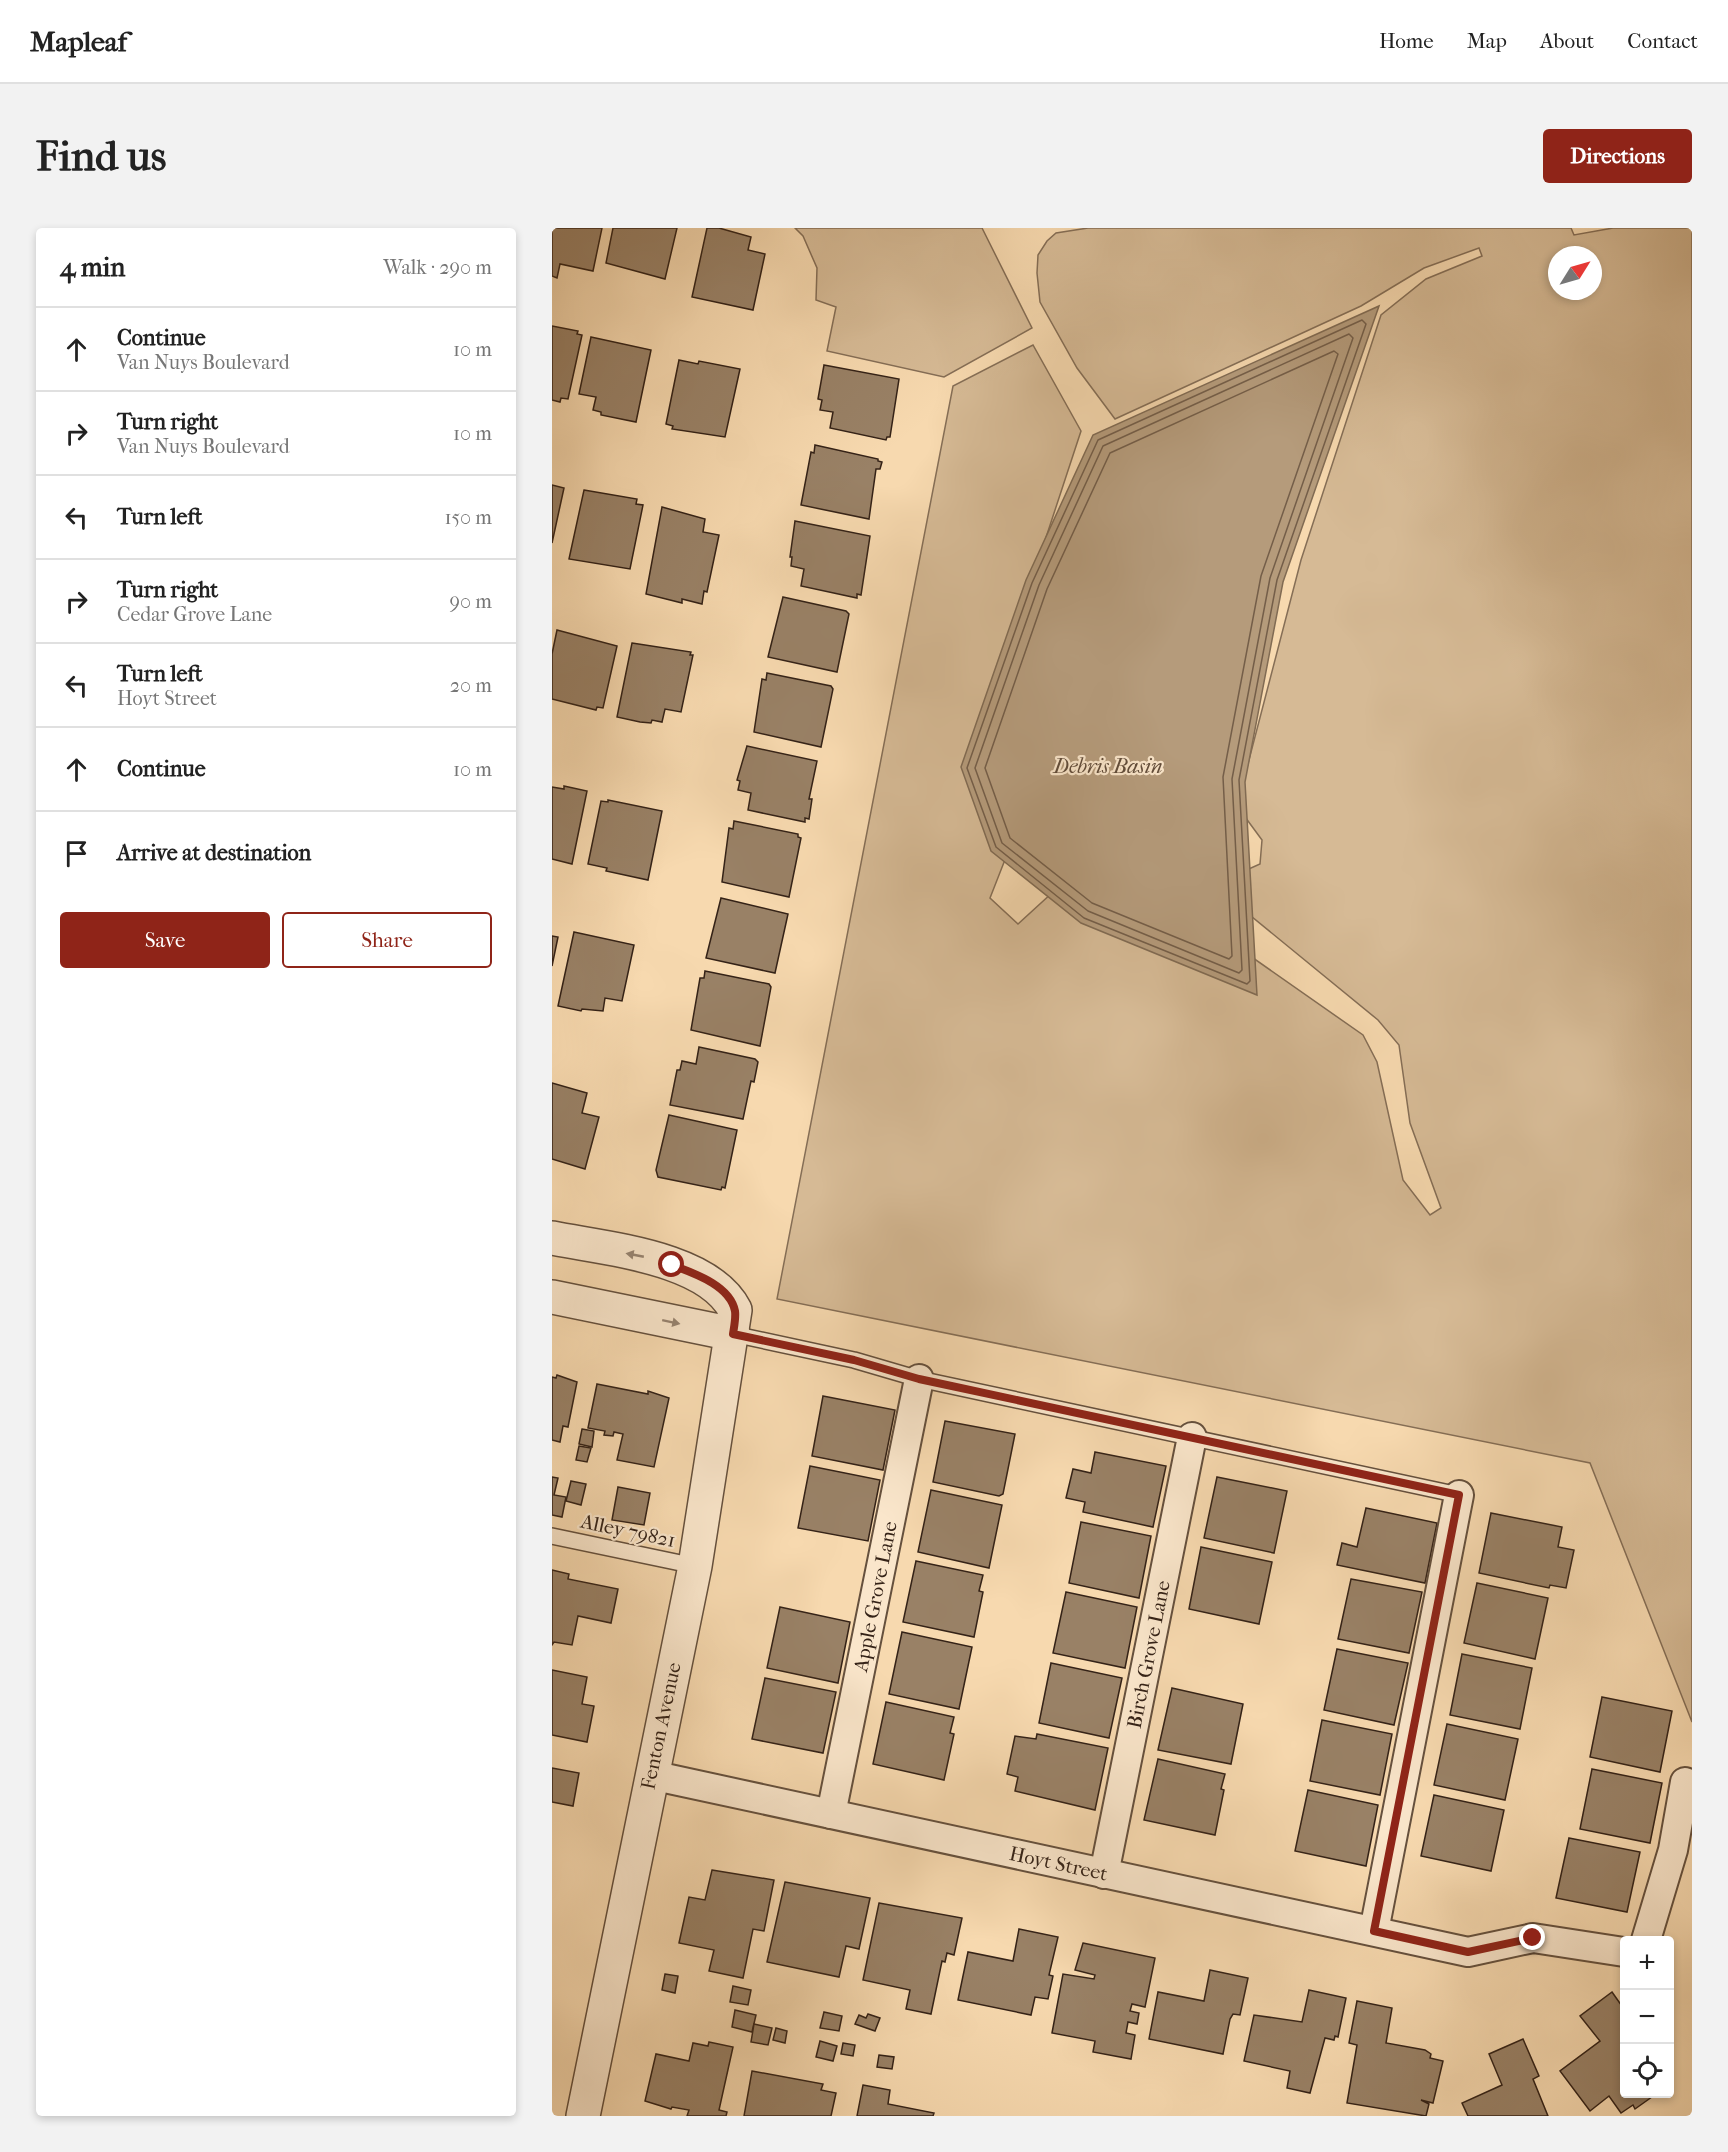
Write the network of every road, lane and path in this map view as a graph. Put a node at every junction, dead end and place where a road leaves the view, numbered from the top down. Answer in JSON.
{"nodes":[{"id":1,"x":552,"y":1238,"type":"edge"},
{"id":2,"x":552,"y":1297,"type":"edge"},
{"id":3,"x":733,"y":1334,"type":"junction"},
{"id":4,"x":919,"y":1379,"type":"junction"},
{"id":5,"x":1192,"y":1437,"type":"junction"},
{"id":6,"x":1459,"y":1495,"type":"joint"},
{"id":7,"x":552,"y":1536,"type":"edge"},
{"id":8,"x":695,"y":1566,"type":"junction"},
{"id":9,"x":651,"y":1775,"type":"junction"},
{"id":10,"x":1685,"y":1782,"type":"dead end"},
{"id":11,"x":831,"y":1814,"type":"junction"},
{"id":12,"x":1104,"y":1874,"type":"junction"},
{"id":13,"x":1374,"y":1931,"type":"junction"},
{"id":14,"x":1647,"y":1936,"type":"edge"},
{"id":15,"x":1620,"y":1951,"type":"edge"},
{"id":16,"x":583,"y":2116,"type":"edge"}],
"edges":[{"from":3,"to":1,"type":"street","name":"Fenton Avenue","one_way":true},
{"from":2,"to":3,"type":"street","one_way":true},
{"from":3,"to":4,"type":"lane"},
{"from":3,"to":8,"type":"street","name":"Fenton Avenue"},
{"from":4,"to":5,"type":"lane"},
{"from":4,"to":11,"type":"street","name":"Apple Grove Lane"},
{"from":5,"to":6,"type":"lane"},
{"from":5,"to":12,"type":"street","name":"Birch Grove Lane"},
{"from":6,"to":13,"type":"street"},
{"from":7,"to":8,"type":"lane","name":"Alley 79821"},
{"from":8,"to":9,"type":"street","name":"Fenton Avenue"},
{"from":9,"to":11,"type":"street","name":"Hoyt Street"},
{"from":9,"to":16,"type":"street","name":"Fenton Avenue"},
{"from":10,"to":14,"type":"street"},
{"from":11,"to":12,"type":"street","name":"Hoyt Street"},
{"from":12,"to":13,"type":"street","name":"Hoyt Street"},
{"from":13,"to":15,"type":"street","name":"Hoyt Street"}]}
